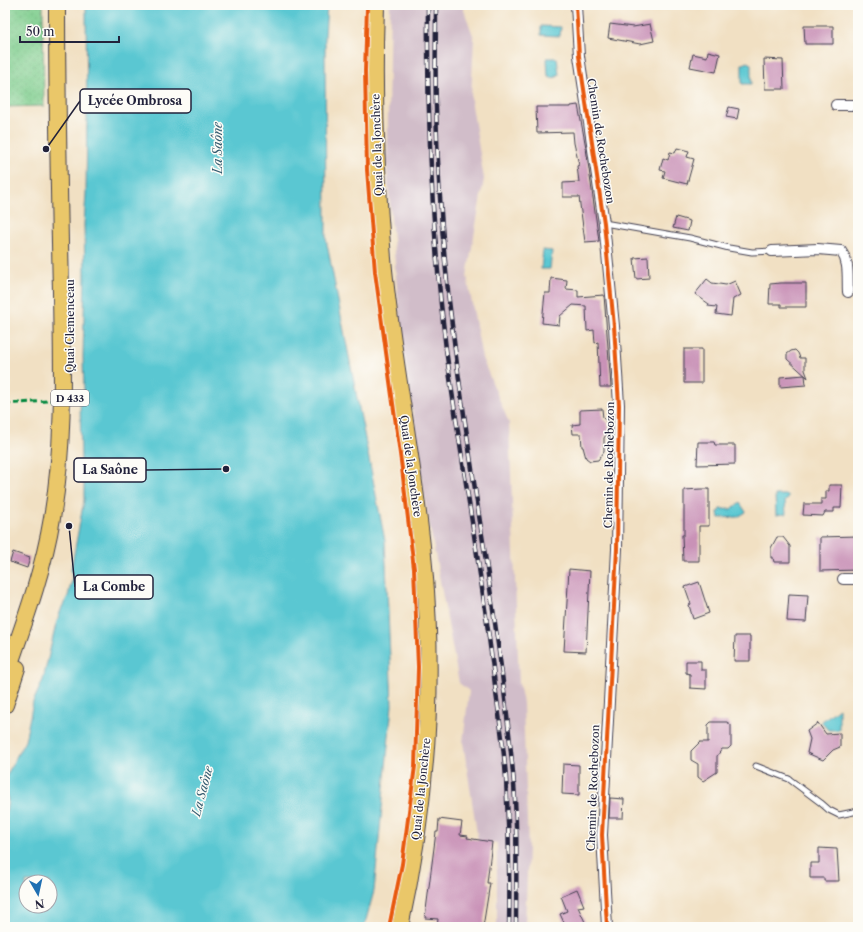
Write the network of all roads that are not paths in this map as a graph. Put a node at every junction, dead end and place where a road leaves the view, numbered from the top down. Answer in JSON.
{"nodes":[{"id":1,"x":57,"y":5,"type":"edge"},
{"id":2,"x":376,"y":5,"type":"edge"},
{"id":3,"x":576,"y":5,"type":"edge"},
{"id":4,"x":836,"y":105,"type":"dead end"},
{"id":5,"x":858,"y":105,"type":"edge"},
{"id":6,"x":604,"y":223,"type":"junction"},
{"id":7,"x":772,"y":251,"type":"joint"},
{"id":8,"x":848,"y":292,"type":"dead end"},
{"id":9,"x":53,"y":536,"type":"junction"},
{"id":10,"x":843,"y":579,"type":"dead end"},
{"id":11,"x":858,"y":579,"type":"edge"},
{"id":12,"x":5,"y":678,"type":"edge"},
{"id":13,"x":5,"y":705,"type":"edge"},
{"id":14,"x":756,"y":766,"type":"dead end"},
{"id":15,"x":858,"y":811,"type":"edge"},
{"id":16,"x":400,"y":927,"type":"edge"},
{"id":17,"x":608,"y":927,"type":"edge"}],
"edges":[{"from":1,"to":9,"type":"main road","name":"Quai Clemenceau","number":"D 433"},
{"from":2,"to":16,"type":"main road","name":"Quai de la Jonchère"},
{"from":3,"to":6,"type":"street","name":"Chemin de Rochebozon"},
{"from":4,"to":5,"type":"street"},
{"from":6,"to":7,"type":"lane"},
{"from":6,"to":17,"type":"street","name":"Chemin de Rochebozon"},
{"from":7,"to":8,"type":"street"},
{"from":9,"to":12,"type":"main road","name":"Quai Clemenceau","number":"D 433"},
{"from":9,"to":13,"type":"main road","name":"Quai Clemenceau","number":"D 433"},
{"from":10,"to":11,"type":"street"},
{"from":14,"to":15,"type":"lane"}]}
